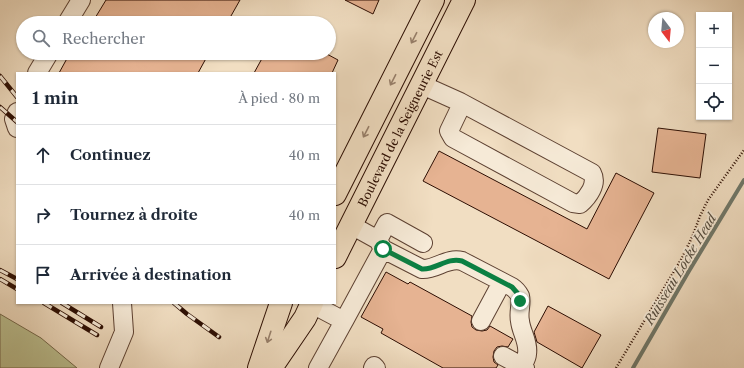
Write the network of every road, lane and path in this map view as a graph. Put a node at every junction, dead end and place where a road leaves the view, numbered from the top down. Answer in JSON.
{"nodes":[{"id":1,"x":81,"y":0,"type":"edge"},
{"id":2,"x":464,"y":0,"type":"edge"},
{"id":3,"x":429,"y":8,"type":"edge"},
{"id":4,"x":71,"y":16,"type":"edge"},
{"id":5,"x":449,"y":29,"type":"junction"},
{"id":6,"x":403,"y":59,"type":"junction"},
{"id":7,"x":45,"y":60,"type":"edge"},
{"id":8,"x":38,"y":72,"type":"edge"},
{"id":9,"x":430,"y":80,"type":"junction"},
{"id":10,"x":460,"y":102,"type":"junction"},
{"id":11,"x":16,"y":114,"type":"edge"},
{"id":12,"x":16,"y":125,"type":"edge"},
{"id":13,"x":744,"y":150,"type":"edge"},
{"id":14,"x":336,"y":192,"type":"edge"},
{"id":15,"x":343,"y":221,"type":"edge"},
{"id":16,"x":424,"y":243,"type":"dead end"},
{"id":17,"x":380,"y":245,"type":"junction"},
{"id":18,"x":336,"y":252,"type":"edge"},
{"id":19,"x":502,"y":282,"type":"junction"},
{"id":20,"x":122,"y":304,"type":"edge"},
{"id":21,"x":281,"y":304,"type":"edge"},
{"id":22,"x":312,"y":304,"type":"edge"},
{"id":23,"x":314,"y":304,"type":"edge"},
{"id":24,"x":344,"y":320,"type":"junction"},
{"id":25,"x":481,"y":321,"type":"dead end"},
{"id":26,"x":503,"y":356,"type":"dead end"},
{"id":27,"x":522,"y":367,"type":"edge"},
{"id":28,"x":109,"y":368,"type":"edge"},
{"id":29,"x":259,"y":368,"type":"edge"},
{"id":30,"x":271,"y":368,"type":"edge"},
{"id":31,"x":318,"y":368,"type":"edge"},
{"id":32,"x":373,"y":368,"type":"edge"},
{"id":33,"x":376,"y":368,"type":"edge"},
{"id":34,"x":616,"y":368,"type":"edge"}],
"edges":[{"from":1,"to":4,"type":"lane"},
{"from":2,"to":5,"type":"main road","name":"Boulevard de la Seigneurie Est"},
{"from":3,"to":5,"type":"main road"},
{"from":3,"to":6,"type":"main road","one_way":true},
{"from":5,"to":9,"type":"main road","name":"Boulevard de la Seigneurie Est"},
{"from":6,"to":9,"type":"main road"},
{"from":6,"to":14,"type":"main road","one_way":true},
{"from":7,"to":8,"type":"lane"},
{"from":9,"to":10,"type":"lane"},
{"from":9,"to":15,"type":"main road","name":"Boulevard de la Seigneurie Est"},
{"from":10,"to":10,"type":"lane"},
{"from":11,"to":12,"type":"lane"},
{"from":13,"to":34,"type":"path"},
{"from":15,"to":17,"type":"lane"},
{"from":15,"to":18,"type":"main road","name":"Boulevard de la Seigneurie Est"},
{"from":16,"to":17,"type":"lane"},
{"from":17,"to":19,"type":"lane"},
{"from":17,"to":24,"type":"lane"},
{"from":19,"to":25,"type":"lane"},
{"from":19,"to":27,"type":"lane"},
{"from":20,"to":28,"type":"lane"},
{"from":21,"to":29,"type":"main road","one_way":true},
{"from":22,"to":30,"type":"main road"},
{"from":23,"to":24,"type":"lane"},
{"from":24,"to":31,"type":"lane"},
{"from":26,"to":27,"type":"lane"},
{"from":32,"to":33,"type":"lane"}]}
